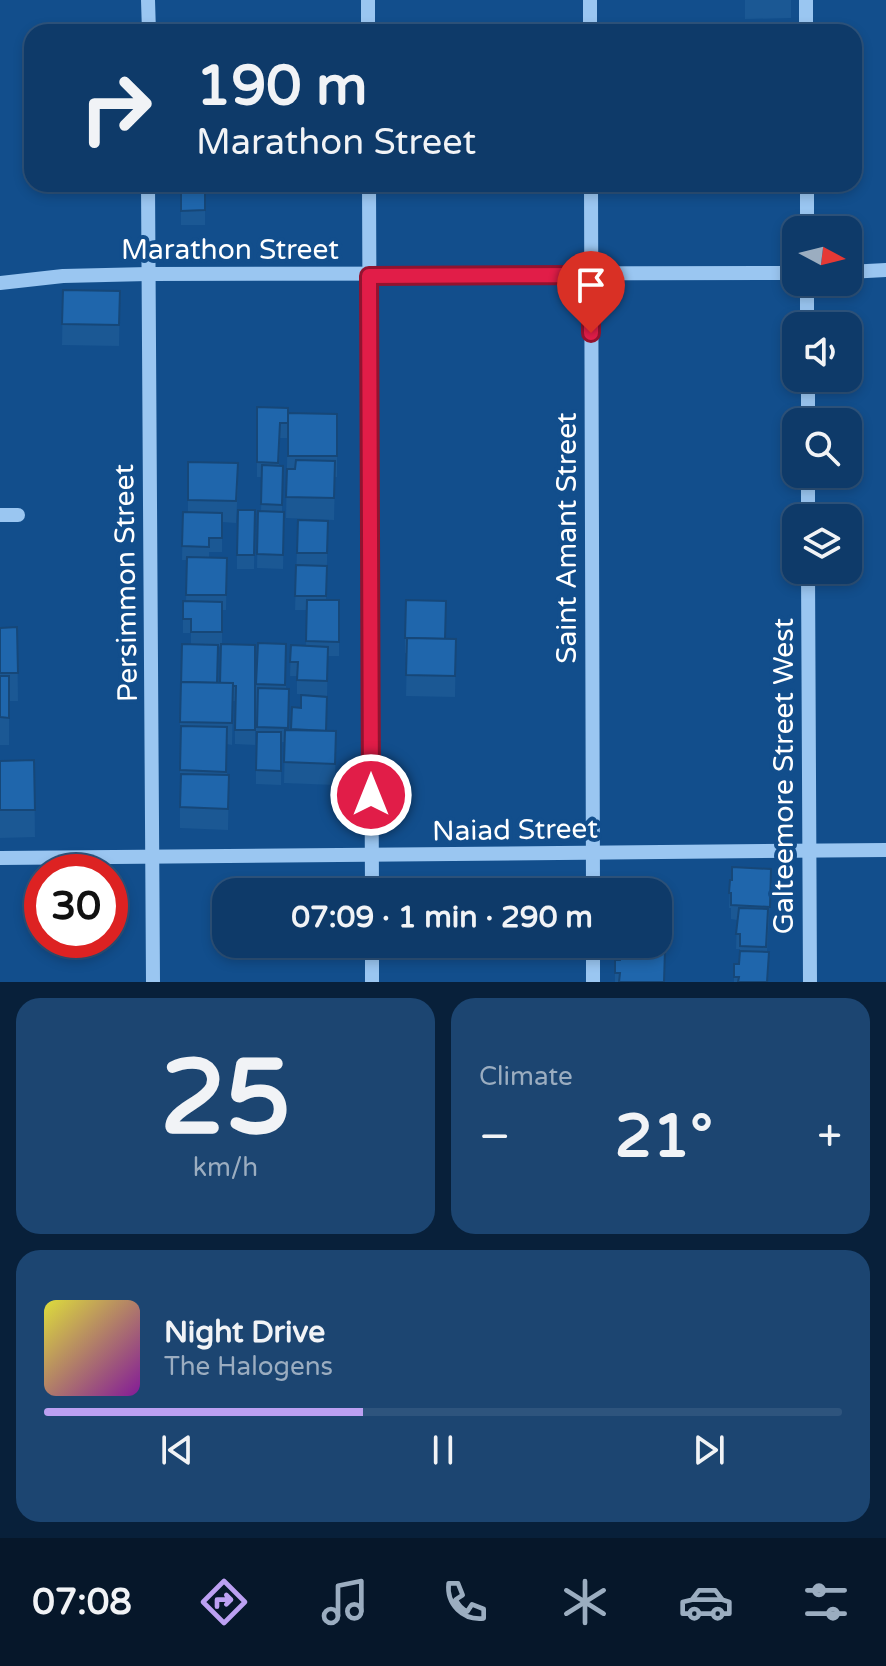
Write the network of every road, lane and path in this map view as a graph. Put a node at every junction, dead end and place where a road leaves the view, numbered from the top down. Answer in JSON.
{"nodes":[{"id":1,"x":148,"y":0,"type":"edge"},
{"id":2,"x":368,"y":0,"type":"edge"},
{"id":3,"x":590,"y":0,"type":"edge"},
{"id":4,"x":806,"y":0,"type":"edge"},
{"id":5,"x":149,"y":24,"type":"edge"},
{"id":6,"x":368,"y":24,"type":"edge"},
{"id":7,"x":590,"y":24,"type":"edge"},
{"id":8,"x":806,"y":24,"type":"edge"},
{"id":9,"x":148,"y":192,"type":"edge"},
{"id":10,"x":369,"y":192,"type":"edge"},
{"id":11,"x":591,"y":192,"type":"edge"},
{"id":12,"x":807,"y":192,"type":"edge"},
{"id":13,"x":807,"y":216,"type":"edge"},
{"id":14,"x":886,"y":270,"type":"edge"},
{"id":15,"x":862,"y":271,"type":"edge"},
{"id":16,"x":782,"y":273,"type":"edge"},
{"id":17,"x":148,"y":274,"type":"junction"},
{"id":18,"x":591,"y":275,"type":"junction"},
{"id":19,"x":369,"y":276,"type":"junction"},
{"id":20,"x":0,"y":283,"type":"edge"},
{"id":21,"x":0,"y":515,"type":"edge"},
{"id":22,"x":18,"y":515,"type":"dead end"},
{"id":23,"x":808,"y":584,"type":"edge"},
{"id":24,"x":886,"y":850,"type":"edge"},
{"id":25,"x":809,"y":851,"type":"junction"},
{"id":26,"x":592,"y":854,"type":"junction"},
{"id":27,"x":153,"y":855,"type":"junction"},
{"id":28,"x":371,"y":856,"type":"junction"},
{"id":29,"x":0,"y":858,"type":"edge"},
{"id":30,"x":372,"y":878,"type":"edge"},
{"id":31,"x":593,"y":878,"type":"edge"},
{"id":32,"x":372,"y":958,"type":"edge"},
{"id":33,"x":593,"y":958,"type":"edge"},
{"id":34,"x":153,"y":982,"type":"edge"},
{"id":35,"x":372,"y":982,"type":"edge"},
{"id":36,"x":593,"y":982,"type":"edge"},
{"id":37,"x":810,"y":982,"type":"edge"}],
"edges":[{"from":1,"to":5,"type":"street"},
{"from":2,"to":6,"type":"street"},
{"from":3,"to":7,"type":"street"},
{"from":4,"to":8,"type":"street"},
{"from":9,"to":17,"type":"street","name":"Persimmon Street"},
{"from":10,"to":19,"type":"street"},
{"from":11,"to":18,"type":"street","name":"Saint Amant Street"},
{"from":12,"to":13,"type":"street"},
{"from":14,"to":15,"type":"street"},
{"from":16,"to":18,"type":"street","name":"Marathon Street"},
{"from":17,"to":19,"type":"street","name":"Marathon Street"},
{"from":17,"to":20,"type":"street","name":"Marathon Street"},
{"from":17,"to":27,"type":"street","name":"Persimmon Street"},
{"from":18,"to":19,"type":"street","name":"Marathon Street"},
{"from":18,"to":26,"type":"street","name":"Saint Amant Street"},
{"from":19,"to":28,"type":"street"},
{"from":21,"to":22,"type":"street"},
{"from":23,"to":25,"type":"street","name":"Galteemore Street West"},
{"from":24,"to":25,"type":"street","name":"Naiad Street"},
{"from":25,"to":26,"type":"street","name":"Naiad Street"},
{"from":25,"to":37,"type":"street","name":"Galteemore Street West"},
{"from":26,"to":28,"type":"street","name":"Naiad Street"},
{"from":26,"to":31,"type":"street","name":"Saint Amant Street"},
{"from":27,"to":28,"type":"street","name":"Naiad Street"},
{"from":27,"to":29,"type":"street","name":"Naiad Street"},
{"from":27,"to":34,"type":"street","name":"Persimmon Street"},
{"from":28,"to":30,"type":"street"},
{"from":32,"to":35,"type":"street"},
{"from":33,"to":36,"type":"street"}]}
